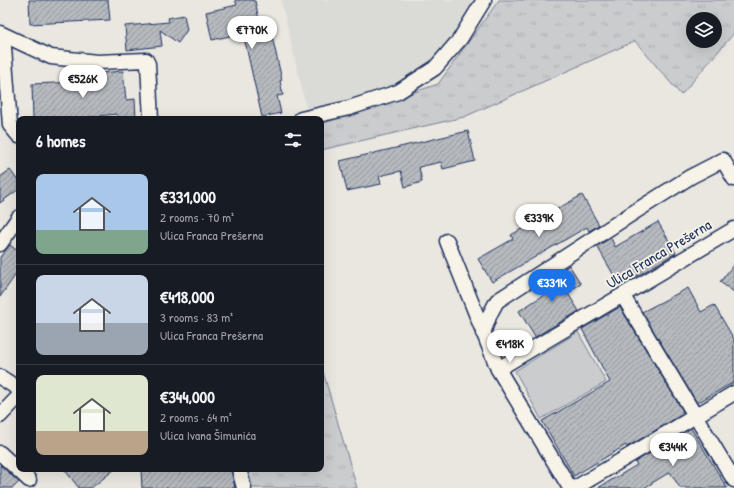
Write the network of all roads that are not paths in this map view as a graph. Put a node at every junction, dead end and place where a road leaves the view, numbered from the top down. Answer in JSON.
{"nodes":[{"id":1,"x":484,"y":0,"type":"edge"},
{"id":2,"x":2,"y":34,"type":"edge"},
{"id":3,"x":151,"y":116,"type":"edge"},
{"id":4,"x":314,"y":116,"type":"edge"},
{"id":5,"x":16,"y":132,"type":"edge"},
{"id":6,"x":734,"y":179,"type":"edge"},
{"id":7,"x":16,"y":221,"type":"edge"},
{"id":8,"x":734,"y":229,"type":"edge"},
{"id":9,"x":448,"y":241,"type":"dead end"},
{"id":10,"x":0,"y":244,"type":"edge"},
{"id":11,"x":623,"y":296,"type":"junction"},
{"id":12,"x":483,"y":333,"type":"junction"},
{"id":13,"x":498,"y":369,"type":"junction"},
{"id":14,"x":0,"y":377,"type":"edge"},
{"id":15,"x":16,"y":387,"type":"edge"},
{"id":16,"x":734,"y":393,"type":"edge"},
{"id":17,"x":16,"y":399,"type":"edge"},
{"id":18,"x":696,"y":415,"type":"junction"},
{"id":19,"x":0,"y":416,"type":"edge"},
{"id":20,"x":0,"y":453,"type":"edge"},
{"id":21,"x":16,"y":468,"type":"edge"},
{"id":22,"x":20,"y":472,"type":"edge"},
{"id":23,"x":240,"y":472,"type":"edge"},
{"id":24,"x":29,"y":480,"type":"dead end"},
{"id":25,"x":734,"y":480,"type":"edge"},
{"id":26,"x":244,"y":488,"type":"edge"},
{"id":27,"x":570,"y":488,"type":"edge"},
{"id":28,"x":575,"y":488,"type":"edge"}],
"edges":[{"from":1,"to":4,"type":"street"},
{"from":2,"to":3,"type":"street"},
{"from":2,"to":5,"type":"street"},
{"from":6,"to":12,"type":"street"},
{"from":7,"to":10,"type":"street"},
{"from":8,"to":11,"type":"street","name":"Ulica Franca Prešerna"},
{"from":9,"to":12,"type":"street"},
{"from":11,"to":13,"type":"street","name":"Ulica Franca Prešerna"},
{"from":11,"to":18,"type":"street"},
{"from":12,"to":13,"type":"street"},
{"from":13,"to":27,"type":"street"},
{"from":14,"to":15,"type":"street"},
{"from":16,"to":18,"type":"street"},
{"from":17,"to":19,"type":"street"},
{"from":18,"to":25,"type":"street"},
{"from":18,"to":28,"type":"street"},
{"from":20,"to":21,"type":"street"},
{"from":22,"to":24,"type":"street"},
{"from":23,"to":26,"type":"street"}]}
